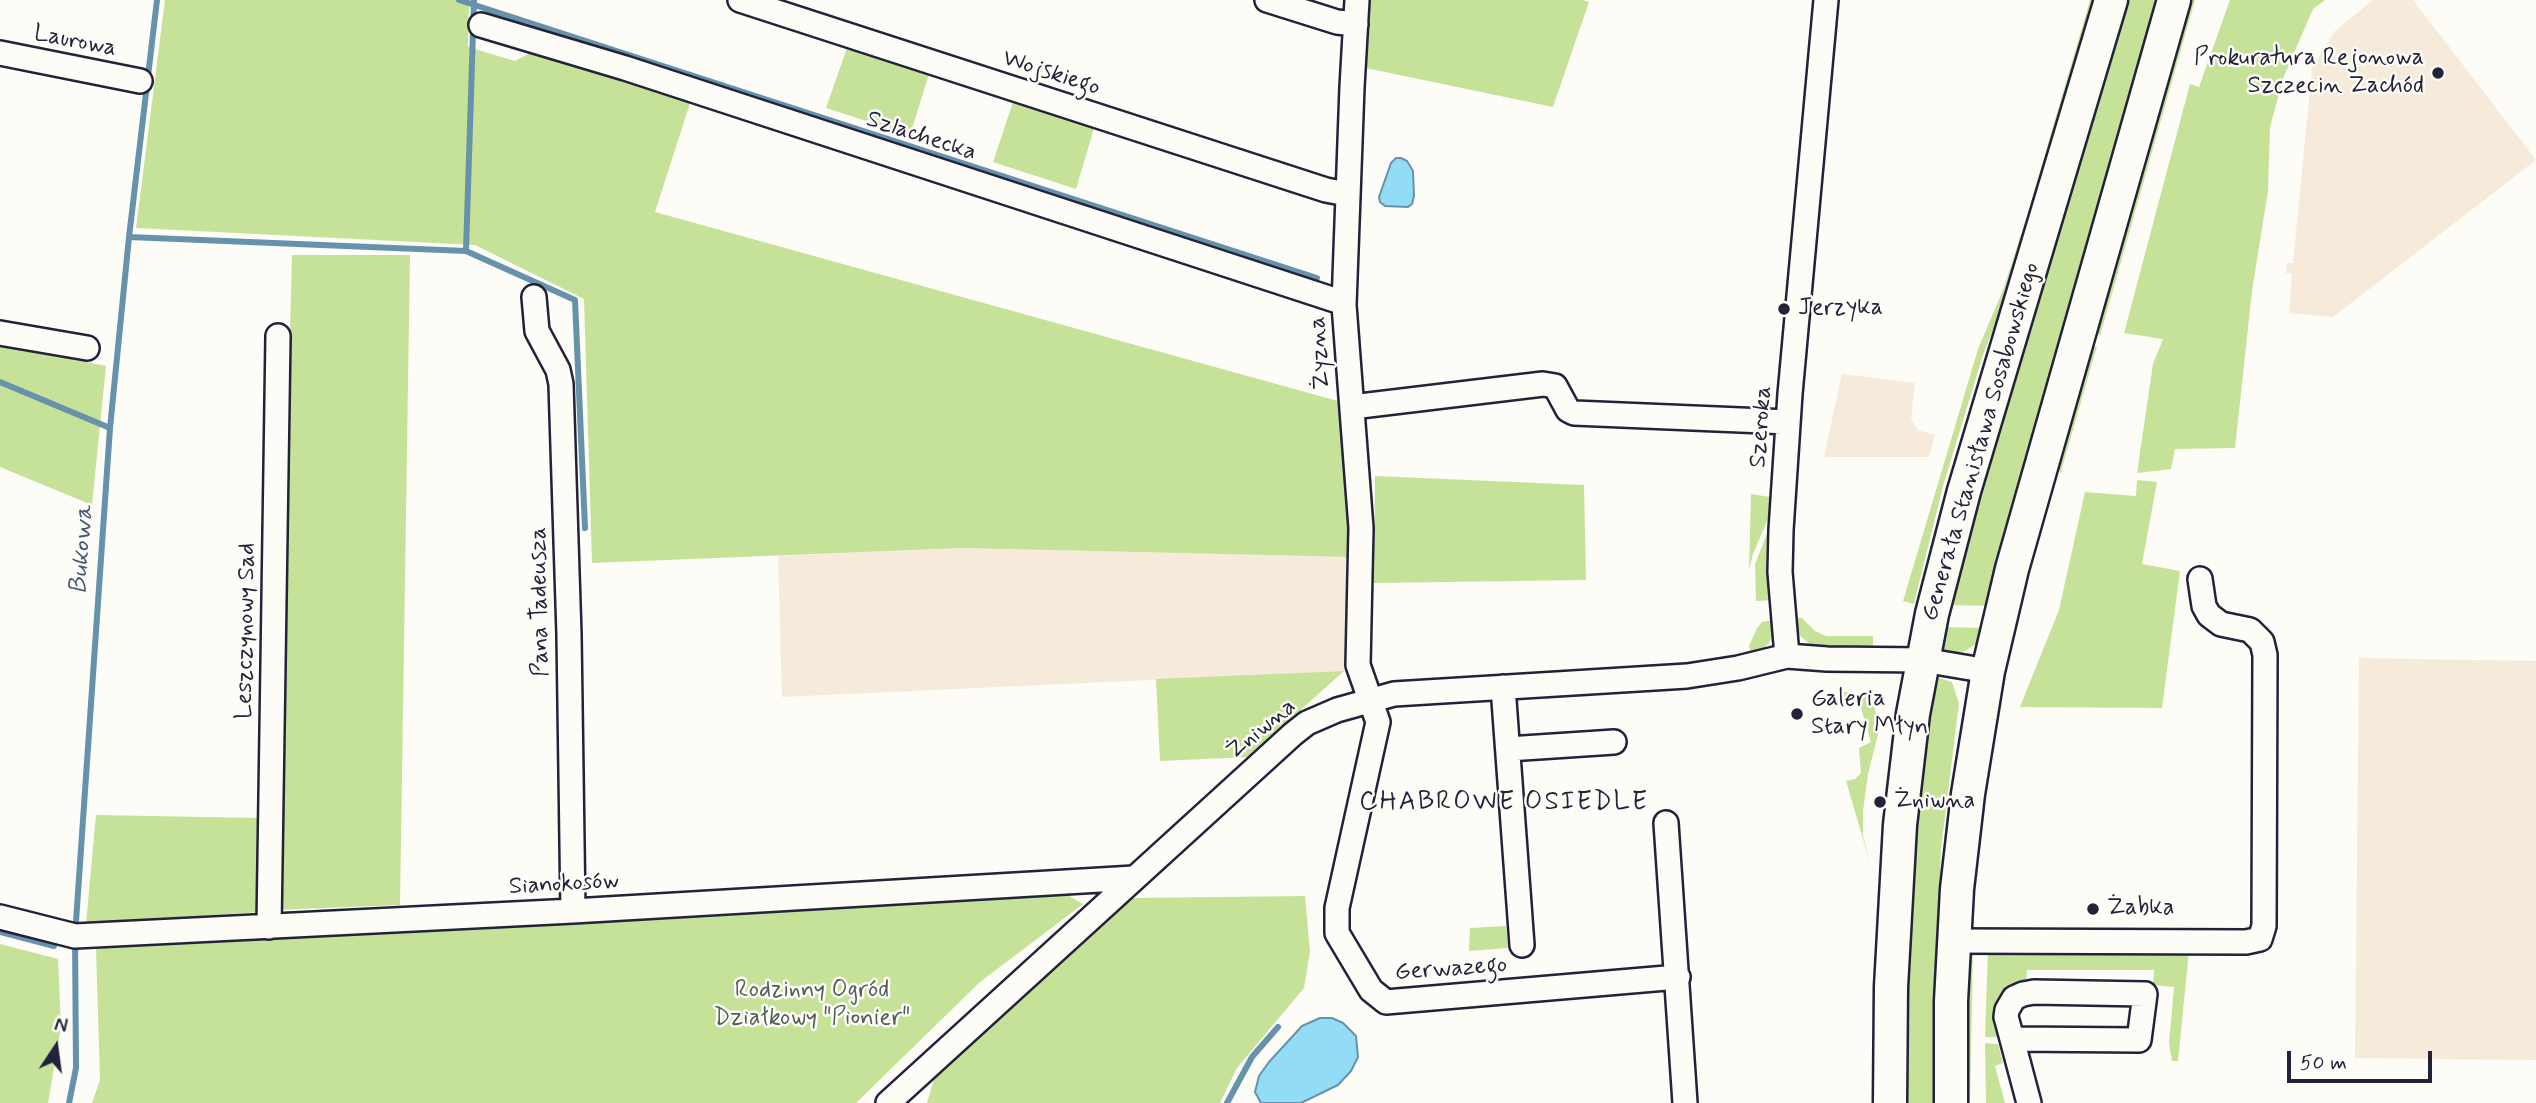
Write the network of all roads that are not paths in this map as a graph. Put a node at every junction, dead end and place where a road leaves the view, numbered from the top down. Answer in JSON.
{"nodes":[{"id":1,"x":740,"y":0,"type":"edge"},
{"id":2,"x":1267,"y":0,"type":"edge"},
{"id":3,"x":1357,"y":0,"type":"edge"},
{"id":4,"x":1826,"y":0,"type":"edge"},
{"id":5,"x":2111,"y":0,"type":"edge"},
{"id":6,"x":2174,"y":0,"type":"edge"},
{"id":7,"x":1356,"y":24,"type":"junction"},
{"id":8,"x":481,"y":25,"type":"dead end"},
{"id":9,"x":1,"y":58,"type":"edge"},
{"id":10,"x":140,"y":81,"type":"dead end"},
{"id":11,"x":1347,"y":194,"type":"junction"},
{"id":12,"x":534,"y":297,"type":"dead end"},
{"id":13,"x":1344,"y":303,"type":"junction"},
{"id":14,"x":0,"y":333,"type":"edge"},
{"id":15,"x":278,"y":336,"type":"dead end"},
{"id":16,"x":87,"y":348,"type":"dead end"},
{"id":17,"x":1352,"y":407,"type":"junction"},
{"id":18,"x":1788,"y":422,"type":"junction"},
{"id":19,"x":2200,"y":579,"type":"dead end"},
{"id":20,"x":1787,"y":656,"type":"junction"},
{"id":21,"x":1923,"y":660,"type":"junction"},
{"id":22,"x":1988,"y":671,"type":"junction"},
{"id":23,"x":1503,"y":687,"type":"junction"},
{"id":24,"x":1370,"y":699,"type":"junction"},
{"id":25,"x":1614,"y":742,"type":"dead end"},
{"id":26,"x":1508,"y":749,"type":"junction"},
{"id":27,"x":1665,"y":823,"type":"dead end"},
{"id":28,"x":1134,"y":878,"type":"junction"},
{"id":29,"x":573,"y":911,"type":"junction"},
{"id":30,"x":0,"y":917,"type":"edge"},
{"id":31,"x":269,"y":927,"type":"junction"},
{"id":32,"x":1954,"y":941,"type":"junction"},
{"id":33,"x":1522,"y":944,"type":"dead end"},
{"id":34,"x":1678,"y":976,"type":"junction"},
{"id":35,"x":2012,"y":1039,"type":"junction"},
{"id":36,"x":888,"y":1103,"type":"edge"},
{"id":37,"x":1685,"y":1103,"type":"edge"},
{"id":38,"x":1890,"y":1103,"type":"edge"},
{"id":39,"x":1951,"y":1103,"type":"edge"},
{"id":40,"x":2029,"y":1103,"type":"edge"}],
"edges":[{"from":1,"to":11,"type":"street","name":"Wojskiego"},
{"from":2,"to":7,"type":"street"},
{"from":3,"to":7,"type":"street","name":"Żyzna"},
{"from":4,"to":18,"type":"street","name":"Szeroka"},
{"from":5,"to":21,"type":"main road","name":"Generała Stanisława Sosabowskiego"},
{"from":6,"to":22,"type":"main road"},
{"from":7,"to":11,"type":"street","name":"Żyzna"},
{"from":8,"to":13,"type":"street","name":"Szlachecka"},
{"from":9,"to":10,"type":"street","name":"Laurowa"},
{"from":11,"to":13,"type":"street","name":"Żyzna"},
{"from":12,"to":29,"type":"street","name":"Pana Tadeusza"},
{"from":13,"to":17,"type":"street","name":"Żyzna"},
{"from":14,"to":16,"type":"street"},
{"from":15,"to":31,"type":"street","name":"Leszczynowy Sad"},
{"from":17,"to":18,"type":"street"},
{"from":17,"to":24,"type":"street","name":"Żyzna"},
{"from":18,"to":20,"type":"street","name":"Szeroka"},
{"from":19,"to":32,"type":"street"},
{"from":20,"to":21,"type":"street"},
{"from":20,"to":23,"type":"street","name":"Żniwna"},
{"from":21,"to":22,"type":"street"},
{"from":21,"to":38,"type":"main road","name":"Generała Stanisława Sosabowskiego"},
{"from":22,"to":32,"type":"main road"},
{"from":23,"to":24,"type":"street","name":"Żniwna"},
{"from":23,"to":26,"type":"street"},
{"from":24,"to":28,"type":"street","name":"Żniwna"},
{"from":24,"to":34,"type":"street","name":"Gerwazego"},
{"from":25,"to":26,"type":"street"},
{"from":26,"to":33,"type":"street"},
{"from":27,"to":34,"type":"street"},
{"from":28,"to":29,"type":"street","name":"Sianokosów"},
{"from":28,"to":36,"type":"street","name":"Żniwna"},
{"from":29,"to":31,"type":"street","name":"Sianokosów"},
{"from":30,"to":31,"type":"street","name":"Sianokosów"},
{"from":32,"to":39,"type":"main road"},
{"from":34,"to":37,"type":"street"},
{"from":35,"to":35,"type":"street"},
{"from":35,"to":40,"type":"street"}]}
